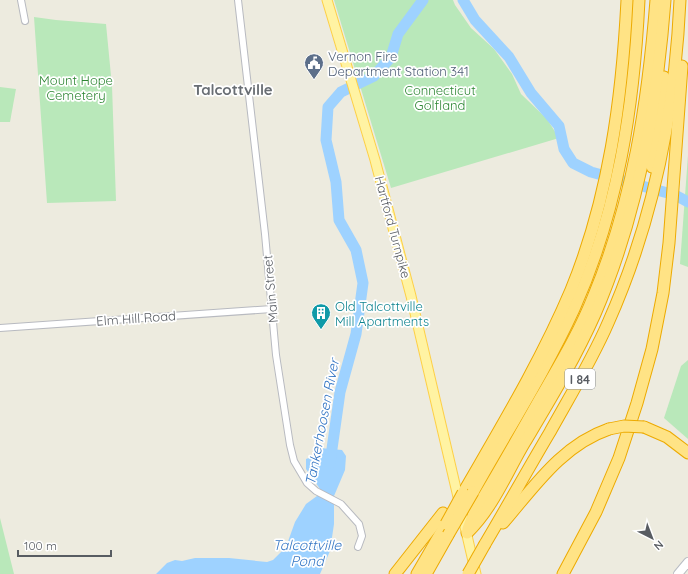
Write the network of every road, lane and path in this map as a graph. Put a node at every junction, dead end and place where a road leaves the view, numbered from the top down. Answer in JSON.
{"nodes":[{"id":1,"x":21,"y":0,"type":"edge"},
{"id":2,"x":238,"y":0,"type":"edge"},
{"id":3,"x":327,"y":0,"type":"edge"},
{"id":4,"x":627,"y":0,"type":"edge"},
{"id":5,"x":639,"y":0,"type":"edge"},
{"id":6,"x":656,"y":0,"type":"edge"},
{"id":7,"x":665,"y":0,"type":"edge"},
{"id":8,"x":668,"y":0,"type":"edge"},
{"id":9,"x":680,"y":0,"type":"edge"},
{"id":10,"x":25,"y":21,"type":"dead end"},
{"id":11,"x":679,"y":22,"type":"junction"},
{"id":12,"x":646,"y":170,"type":"junction"},
{"id":13,"x":272,"y":308,"type":"junction"},
{"id":14,"x":0,"y":328,"type":"edge"},
{"id":15,"x":688,"y":453,"type":"edge"},
{"id":16,"x":468,"y":492,"type":"junction"},
{"id":17,"x":445,"y":518,"type":"junction"},
{"id":18,"x":467,"y":533,"type":"junction"},
{"id":19,"x":486,"y":543,"type":"junction"},
{"id":20,"x":358,"y":547,"type":"dead end"},
{"id":21,"x":688,"y":562,"type":"edge"},
{"id":22,"x":395,"y":574,"type":"edge"},
{"id":23,"x":417,"y":574,"type":"edge"},
{"id":24,"x":426,"y":574,"type":"edge"},
{"id":25,"x":468,"y":574,"type":"edge"},
{"id":26,"x":476,"y":574,"type":"edge"},
{"id":27,"x":563,"y":574,"type":"edge"},
{"id":28,"x":678,"y":574,"type":"edge"}],
"edges":[{"from":1,"to":10,"type":"street"},
{"from":2,"to":13,"type":"street","name":"Main Street"},
{"from":3,"to":18,"type":"main road","name":"Hartford Turnpike"},
{"from":4,"to":16,"type":"highway"},
{"from":5,"to":16,"type":"highway"},
{"from":6,"to":12,"type":"highway"},
{"from":7,"to":12,"type":"highway"},
{"from":8,"to":12,"type":"highway"},
{"from":9,"to":11,"type":"highway","number":"I 84"},
{"from":11,"to":12,"type":"highway","number":"I 84"},
{"from":11,"to":27,"type":"highway"},
{"from":12,"to":18,"type":"highway"},
{"from":12,"to":19,"type":"highway","number":"I 84"},
{"from":13,"to":14,"type":"street","name":"Elm Hill Road"},
{"from":13,"to":20,"type":"street","name":"Main Street"},
{"from":15,"to":19,"type":"highway","bridge":true},
{"from":16,"to":17,"type":"highway","bridge":true},
{"from":16,"to":24,"type":"highway","bridge":true},
{"from":17,"to":22,"type":"highway"},
{"from":17,"to":23,"type":"highway"},
{"from":18,"to":26,"type":"main road","name":"Hartford Turnpike"},
{"from":19,"to":25,"type":"highway","number":"I 84","bridge":true},
{"from":21,"to":28,"type":"main road"}]}
